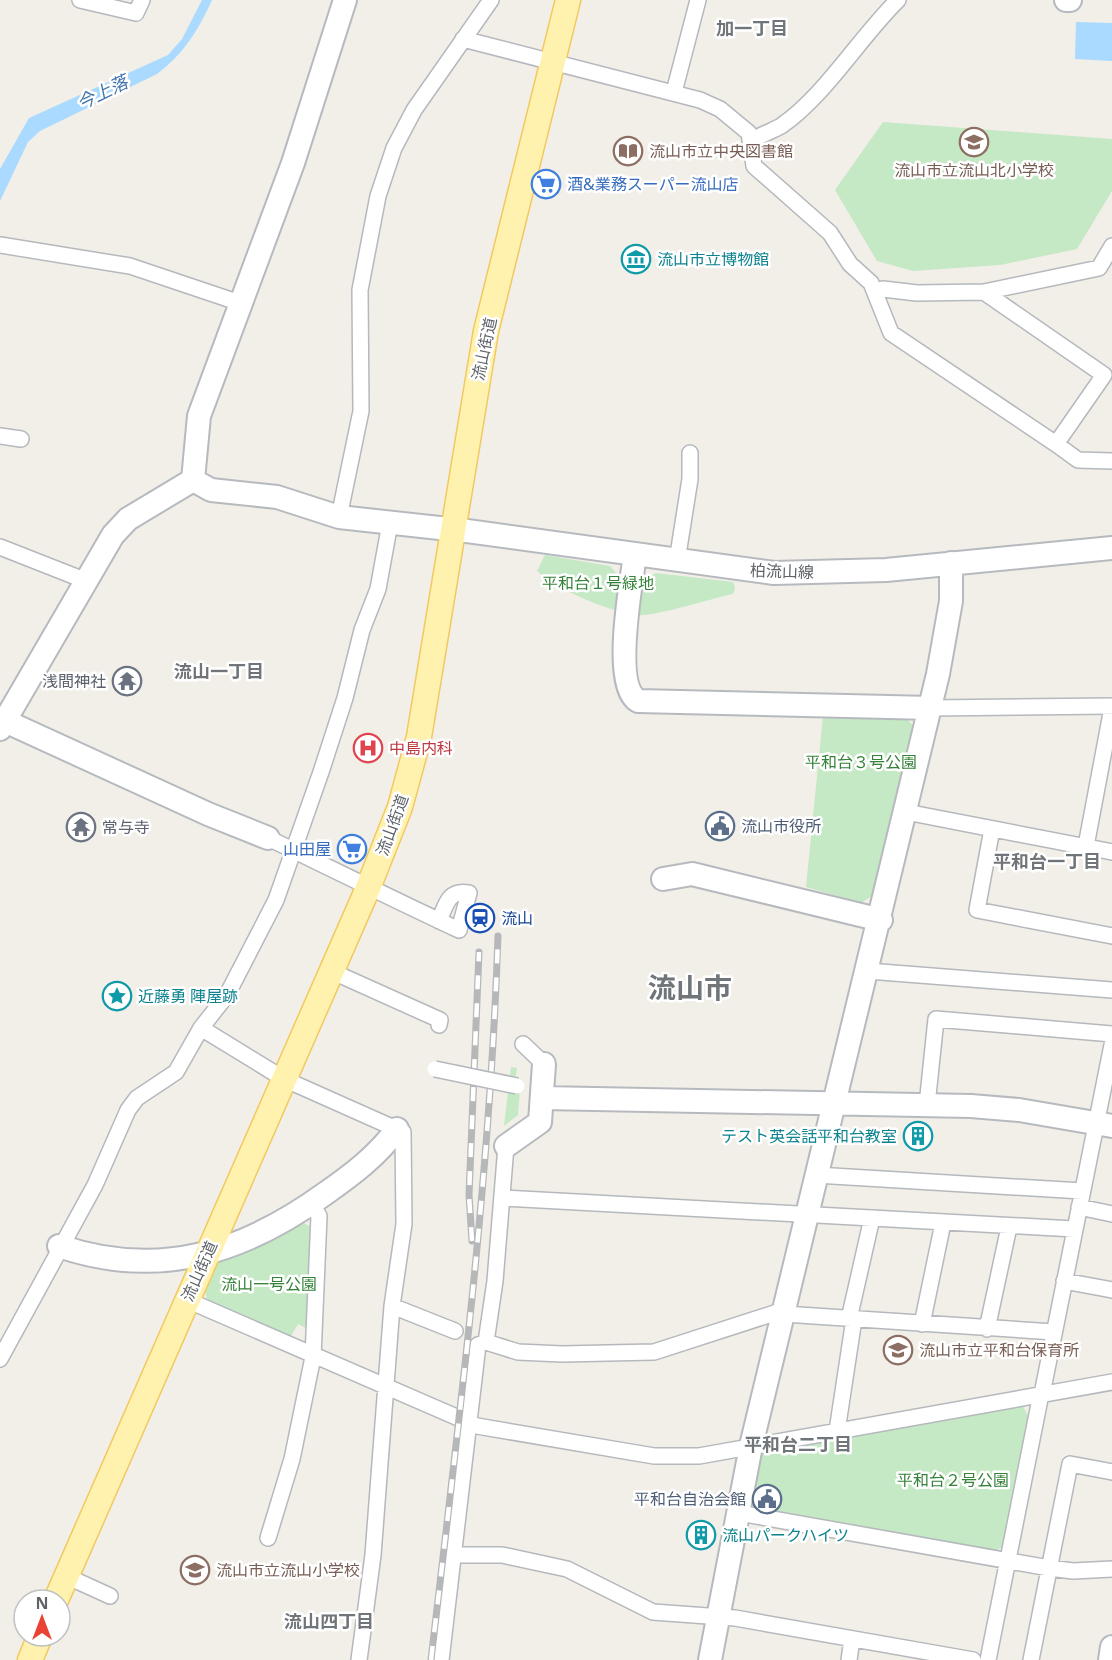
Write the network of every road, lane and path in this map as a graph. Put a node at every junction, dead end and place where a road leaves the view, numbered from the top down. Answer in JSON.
{"nodes":[{"id":1,"x":80,"y":0,"type":"edge"},
{"id":2,"x":142,"y":0,"type":"edge"},
{"id":3,"x":345,"y":0,"type":"edge"},
{"id":4,"x":491,"y":0,"type":"edge"},
{"id":5,"x":568,"y":0,"type":"edge"},
{"id":6,"x":698,"y":0,"type":"edge"},
{"id":7,"x":898,"y":0,"type":"edge"},
{"id":8,"x":463,"y":39,"type":"junction"},
{"id":9,"x":553,"y":62,"type":"junction"},
{"id":10,"x":674,"y":92,"type":"junction"},
{"id":11,"x":752,"y":140,"type":"junction"},
{"id":12,"x":0,"y":245,"type":"edge"},
{"id":13,"x":1112,"y":246,"type":"edge"},
{"id":14,"x":876,"y":291,"type":"junction"},
{"id":15,"x":984,"y":292,"type":"junction"},
{"id":16,"x":240,"y":303,"type":"junction"},
{"id":17,"x":1108,"y":378,"type":"edge"},
{"id":18,"x":0,"y":436,"type":"edge"},
{"id":19,"x":21,"y":438,"type":"dead end"},
{"id":20,"x":1056,"y":444,"type":"junction"},
{"id":21,"x":690,"y":453,"type":"dead end"},
{"id":22,"x":1112,"y":461,"type":"edge"},
{"id":23,"x":193,"y":480,"type":"junction"},
{"id":24,"x":339,"y":517,"type":"junction"},
{"id":25,"x":390,"y":523,"type":"junction"},
{"id":26,"x":453,"y":530,"type":"junction"},
{"id":27,"x":0,"y":547,"type":"edge"},
{"id":28,"x":1112,"y":548,"type":"edge"},
{"id":29,"x":635,"y":555,"type":"junction"},
{"id":30,"x":677,"y":561,"type":"junction"},
{"id":31,"x":951,"y":563,"type":"junction"},
{"id":32,"x":84,"y":580,"type":"junction"},
{"id":33,"x":1112,"y":707,"type":"edge"},
{"id":34,"x":931,"y":708,"type":"junction"},
{"id":35,"x":2,"y":725,"type":"edge"},
{"id":36,"x":906,"y":812,"type":"junction"},
{"id":37,"x":992,"y":829,"type":"junction"},
{"id":38,"x":268,"y":838,"type":"joint"},
{"id":39,"x":1086,"y":846,"type":"junction"},
{"id":40,"x":295,"y":851,"type":"junction"},
{"id":41,"x":1112,"y":852,"type":"edge"},
{"id":42,"x":663,"y":879,"type":"dead end"},
{"id":43,"x":368,"y":888,"type":"junction"},
{"id":44,"x":881,"y":920,"type":"junction"},
{"id":45,"x":439,"y":921,"type":"dead end"},
{"id":46,"x":1112,"y":936,"type":"edge"},
{"id":47,"x":332,"y":971,"type":"junction"},
{"id":48,"x":868,"y":971,"type":"junction"},
{"id":49,"x":1112,"y":990,"type":"edge"},
{"id":50,"x":440,"y":1022,"type":"dead end"},
{"id":51,"x":201,"y":1028,"type":"junction"},
{"id":52,"x":1112,"y":1034,"type":"edge"},
{"id":53,"x":524,"y":1044,"type":"dead end"},
{"id":54,"x":1112,"y":1045,"type":"edge"},
{"id":55,"x":544,"y":1064,"type":"joint"},
{"id":56,"x":435,"y":1069,"type":"dead end"},
{"id":57,"x":284,"y":1079,"type":"junction"},
{"id":58,"x":516,"y":1086,"type":"dead end"},
{"id":59,"x":542,"y":1098,"type":"junction"},
{"id":60,"x":834,"y":1103,"type":"junction"},
{"id":61,"x":927,"y":1105,"type":"junction"},
{"id":62,"x":1104,"y":1124,"type":"edge"},
{"id":63,"x":393,"y":1127,"type":"junction"},
{"id":64,"x":506,"y":1146,"type":"joint"},
{"id":65,"x":816,"y":1175,"type":"junction"},
{"id":66,"x":1082,"y":1191,"type":"junction"},
{"id":67,"x":503,"y":1198,"type":"junction"},
{"id":68,"x":312,"y":1204,"type":"junction"},
{"id":69,"x":1080,"y":1207,"type":"junction"},
{"id":70,"x":807,"y":1214,"type":"junction"},
{"id":71,"x":1112,"y":1214,"type":"edge"},
{"id":72,"x":872,"y":1218,"type":"junction"},
{"id":73,"x":943,"y":1222,"type":"junction"},
{"id":74,"x":1009,"y":1227,"type":"junction"},
{"id":75,"x":1074,"y":1229,"type":"junction"},
{"id":76,"x":59,"y":1246,"type":"junction"},
{"id":77,"x":208,"y":1252,"type":"junction"},
{"id":78,"x":1064,"y":1281,"type":"junction"},
{"id":79,"x":1112,"y":1290,"type":"edge"},
{"id":80,"x":186,"y":1300,"type":"junction"},
{"id":81,"x":392,"y":1306,"type":"junction"},
{"id":82,"x":784,"y":1312,"type":"junction"},
{"id":83,"x":852,"y":1319,"type":"junction"},
{"id":84,"x":922,"y":1324,"type":"junction"},
{"id":85,"x":987,"y":1329,"type":"junction"},
{"id":86,"x":456,"y":1331,"type":"dead end"},
{"id":87,"x":1054,"y":1332,"type":"junction"},
{"id":88,"x":486,"y":1342,"type":"junction"},
{"id":89,"x":313,"y":1357,"type":"junction"},
{"id":90,"x":0,"y":1359,"type":"edge"},
{"id":91,"x":1112,"y":1382,"type":"edge"},
{"id":92,"x":386,"y":1388,"type":"junction"},
{"id":93,"x":1042,"y":1394,"type":"junction"},
{"id":94,"x":468,"y":1423,"type":"junction"},
{"id":95,"x":837,"y":1431,"type":"junction"},
{"id":96,"x":751,"y":1446,"type":"junction"},
{"id":97,"x":1112,"y":1472,"type":"edge"},
{"id":98,"x":739,"y":1513,"type":"junction"},
{"id":99,"x":268,"y":1538,"type":"dead end"},
{"id":100,"x":454,"y":1555,"type":"junction"},
{"id":101,"x":1009,"y":1560,"type":"junction"},
{"id":102,"x":1049,"y":1568,"type":"junction"},
{"id":103,"x":1112,"y":1569,"type":"edge"},
{"id":104,"x":66,"y":1576,"type":"junction"},
{"id":105,"x":61,"y":1588,"type":"edge"},
{"id":106,"x":110,"y":1596,"type":"dead end"},
{"id":107,"x":718,"y":1616,"type":"junction"},
{"id":108,"x":852,"y":1639,"type":"junction"},
{"id":109,"x":1112,"y":1647,"type":"edge"},
{"id":110,"x":919,"y":1655,"type":"edge"},
{"id":111,"x":359,"y":1660,"type":"edge"},
{"id":112,"x":441,"y":1660,"type":"edge"},
{"id":113,"x":710,"y":1660,"type":"edge"},
{"id":114,"x":849,"y":1660,"type":"edge"},
{"id":115,"x":973,"y":1660,"type":"edge"},
{"id":116,"x":988,"y":1660,"type":"edge"},
{"id":117,"x":1031,"y":1660,"type":"edge"},
{"id":118,"x":1110,"y":1660,"type":"edge"}],
"edges":[{"from":1,"to":2,"type":"street"},
{"from":3,"to":16,"type":"street"},
{"from":4,"to":8,"type":"street"},
{"from":5,"to":9,"type":"main road","name":"流山街道"},
{"from":6,"to":10,"type":"street"},
{"from":7,"to":11,"type":"street"},
{"from":8,"to":9,"type":"street"},
{"from":8,"to":24,"type":"street"},
{"from":9,"to":10,"type":"street"},
{"from":9,"to":26,"type":"main road","name":"流山街道"},
{"from":10,"to":11,"type":"street"},
{"from":11,"to":14,"type":"street"},
{"from":12,"to":16,"type":"street"},
{"from":13,"to":15,"type":"street"},
{"from":14,"to":15,"type":"street"},
{"from":14,"to":20,"type":"street"},
{"from":15,"to":17,"type":"street"},
{"from":16,"to":23,"type":"street"},
{"from":17,"to":20,"type":"street"},
{"from":18,"to":19,"type":"street"},
{"from":20,"to":22,"type":"street"},
{"from":21,"to":30,"type":"street"},
{"from":23,"to":24,"type":"street","name":"柏流山線"},
{"from":23,"to":32,"type":"street"},
{"from":24,"to":25,"type":"street","name":"柏流山線"},
{"from":25,"to":26,"type":"street","name":"柏流山線"},
{"from":25,"to":40,"type":"street"},
{"from":26,"to":29,"type":"street","name":"柏流山線"},
{"from":26,"to":43,"type":"main road","name":"流山街道"},
{"from":27,"to":32,"type":"street"},
{"from":28,"to":31,"type":"street","name":"柏流山線"},
{"from":29,"to":30,"type":"street","name":"柏流山線"},
{"from":29,"to":34,"type":"street"},
{"from":30,"to":31,"type":"street","name":"柏流山線"},
{"from":31,"to":34,"type":"street"},
{"from":32,"to":35,"type":"street"},
{"from":33,"to":34,"type":"street"},
{"from":33,"to":39,"type":"street"},
{"from":34,"to":36,"type":"street"},
{"from":35,"to":38,"type":"street"},
{"from":36,"to":37,"type":"street"},
{"from":36,"to":44,"type":"street"},
{"from":37,"to":39,"type":"street"},
{"from":37,"to":46,"type":"street"},
{"from":38,"to":40,"type":"street"},
{"from":39,"to":41,"type":"street"},
{"from":40,"to":43,"type":"street"},
{"from":40,"to":51,"type":"street"},
{"from":42,"to":44,"type":"street"},
{"from":43,"to":45,"type":"street"},
{"from":43,"to":47,"type":"main road","name":"流山街道"},
{"from":44,"to":48,"type":"street"},
{"from":47,"to":50,"type":"street"},
{"from":47,"to":57,"type":"main road","name":"流山街道"},
{"from":48,"to":49,"type":"street"},
{"from":48,"to":60,"type":"street"},
{"from":51,"to":57,"type":"street"},
{"from":51,"to":76,"type":"street"},
{"from":52,"to":61,"type":"street"},
{"from":53,"to":55,"type":"street"},
{"from":54,"to":62,"type":"street"},
{"from":55,"to":59,"type":"street"},
{"from":56,"to":58,"type":"street","bridge":true},
{"from":57,"to":63,"type":"street"},
{"from":57,"to":77,"type":"main road","name":"流山街道"},
{"from":59,"to":60,"type":"street"},
{"from":59,"to":64,"type":"street"},
{"from":60,"to":61,"type":"street"},
{"from":60,"to":65,"type":"street"},
{"from":61,"to":62,"type":"street"},
{"from":62,"to":66,"type":"street"},
{"from":63,"to":68,"type":"street"},
{"from":63,"to":81,"type":"street"},
{"from":64,"to":67,"type":"street"},
{"from":65,"to":66,"type":"street"},
{"from":65,"to":70,"type":"street"},
{"from":66,"to":69,"type":"street"},
{"from":67,"to":70,"type":"street"},
{"from":67,"to":88,"type":"street"},
{"from":68,"to":77,"type":"street"},
{"from":68,"to":89,"type":"street"},
{"from":69,"to":71,"type":"street"},
{"from":69,"to":75,"type":"street"},
{"from":70,"to":72,"type":"street"},
{"from":70,"to":82,"type":"street"},
{"from":72,"to":73,"type":"street"},
{"from":72,"to":83,"type":"street"},
{"from":73,"to":74,"type":"street"},
{"from":73,"to":84,"type":"street"},
{"from":74,"to":75,"type":"street"},
{"from":74,"to":85,"type":"street"},
{"from":75,"to":78,"type":"street"},
{"from":76,"to":77,"type":"street"},
{"from":76,"to":90,"type":"street"},
{"from":77,"to":80,"type":"main road","name":"流山街道"},
{"from":78,"to":79,"type":"street"},
{"from":78,"to":87,"type":"street"},
{"from":80,"to":89,"type":"street"},
{"from":80,"to":104,"type":"main road","name":"流山街道"},
{"from":81,"to":86,"type":"street"},
{"from":81,"to":92,"type":"street"},
{"from":82,"to":83,"type":"street"},
{"from":82,"to":88,"type":"street"},
{"from":82,"to":96,"type":"street"},
{"from":83,"to":84,"type":"street"},
{"from":83,"to":95,"type":"street"},
{"from":84,"to":85,"type":"street"},
{"from":85,"to":87,"type":"street"},
{"from":87,"to":93,"type":"street"},
{"from":88,"to":94,"type":"street"},
{"from":89,"to":92,"type":"street"},
{"from":89,"to":99,"type":"street"},
{"from":91,"to":93,"type":"street"},
{"from":92,"to":94,"type":"street"},
{"from":92,"to":111,"type":"street"},
{"from":93,"to":95,"type":"street"},
{"from":93,"to":101,"type":"street"},
{"from":94,"to":96,"type":"street"},
{"from":94,"to":100,"type":"street"},
{"from":95,"to":96,"type":"street"},
{"from":96,"to":98,"type":"street"},
{"from":97,"to":102,"type":"street"},
{"from":98,"to":101,"type":"street"},
{"from":98,"to":107,"type":"street"},
{"from":100,"to":107,"type":"street"},
{"from":100,"to":112,"type":"street"},
{"from":101,"to":102,"type":"street"},
{"from":101,"to":116,"type":"street"},
{"from":102,"to":103,"type":"street"},
{"from":102,"to":117,"type":"street"},
{"from":104,"to":105,"type":"main road","name":"流山街道"},
{"from":104,"to":106,"type":"street"},
{"from":107,"to":108,"type":"street"},
{"from":107,"to":113,"type":"street"},
{"from":108,"to":110,"type":"street"},
{"from":108,"to":114,"type":"street"},
{"from":109,"to":118,"type":"street"},
{"from":110,"to":115,"type":"street"}]}
